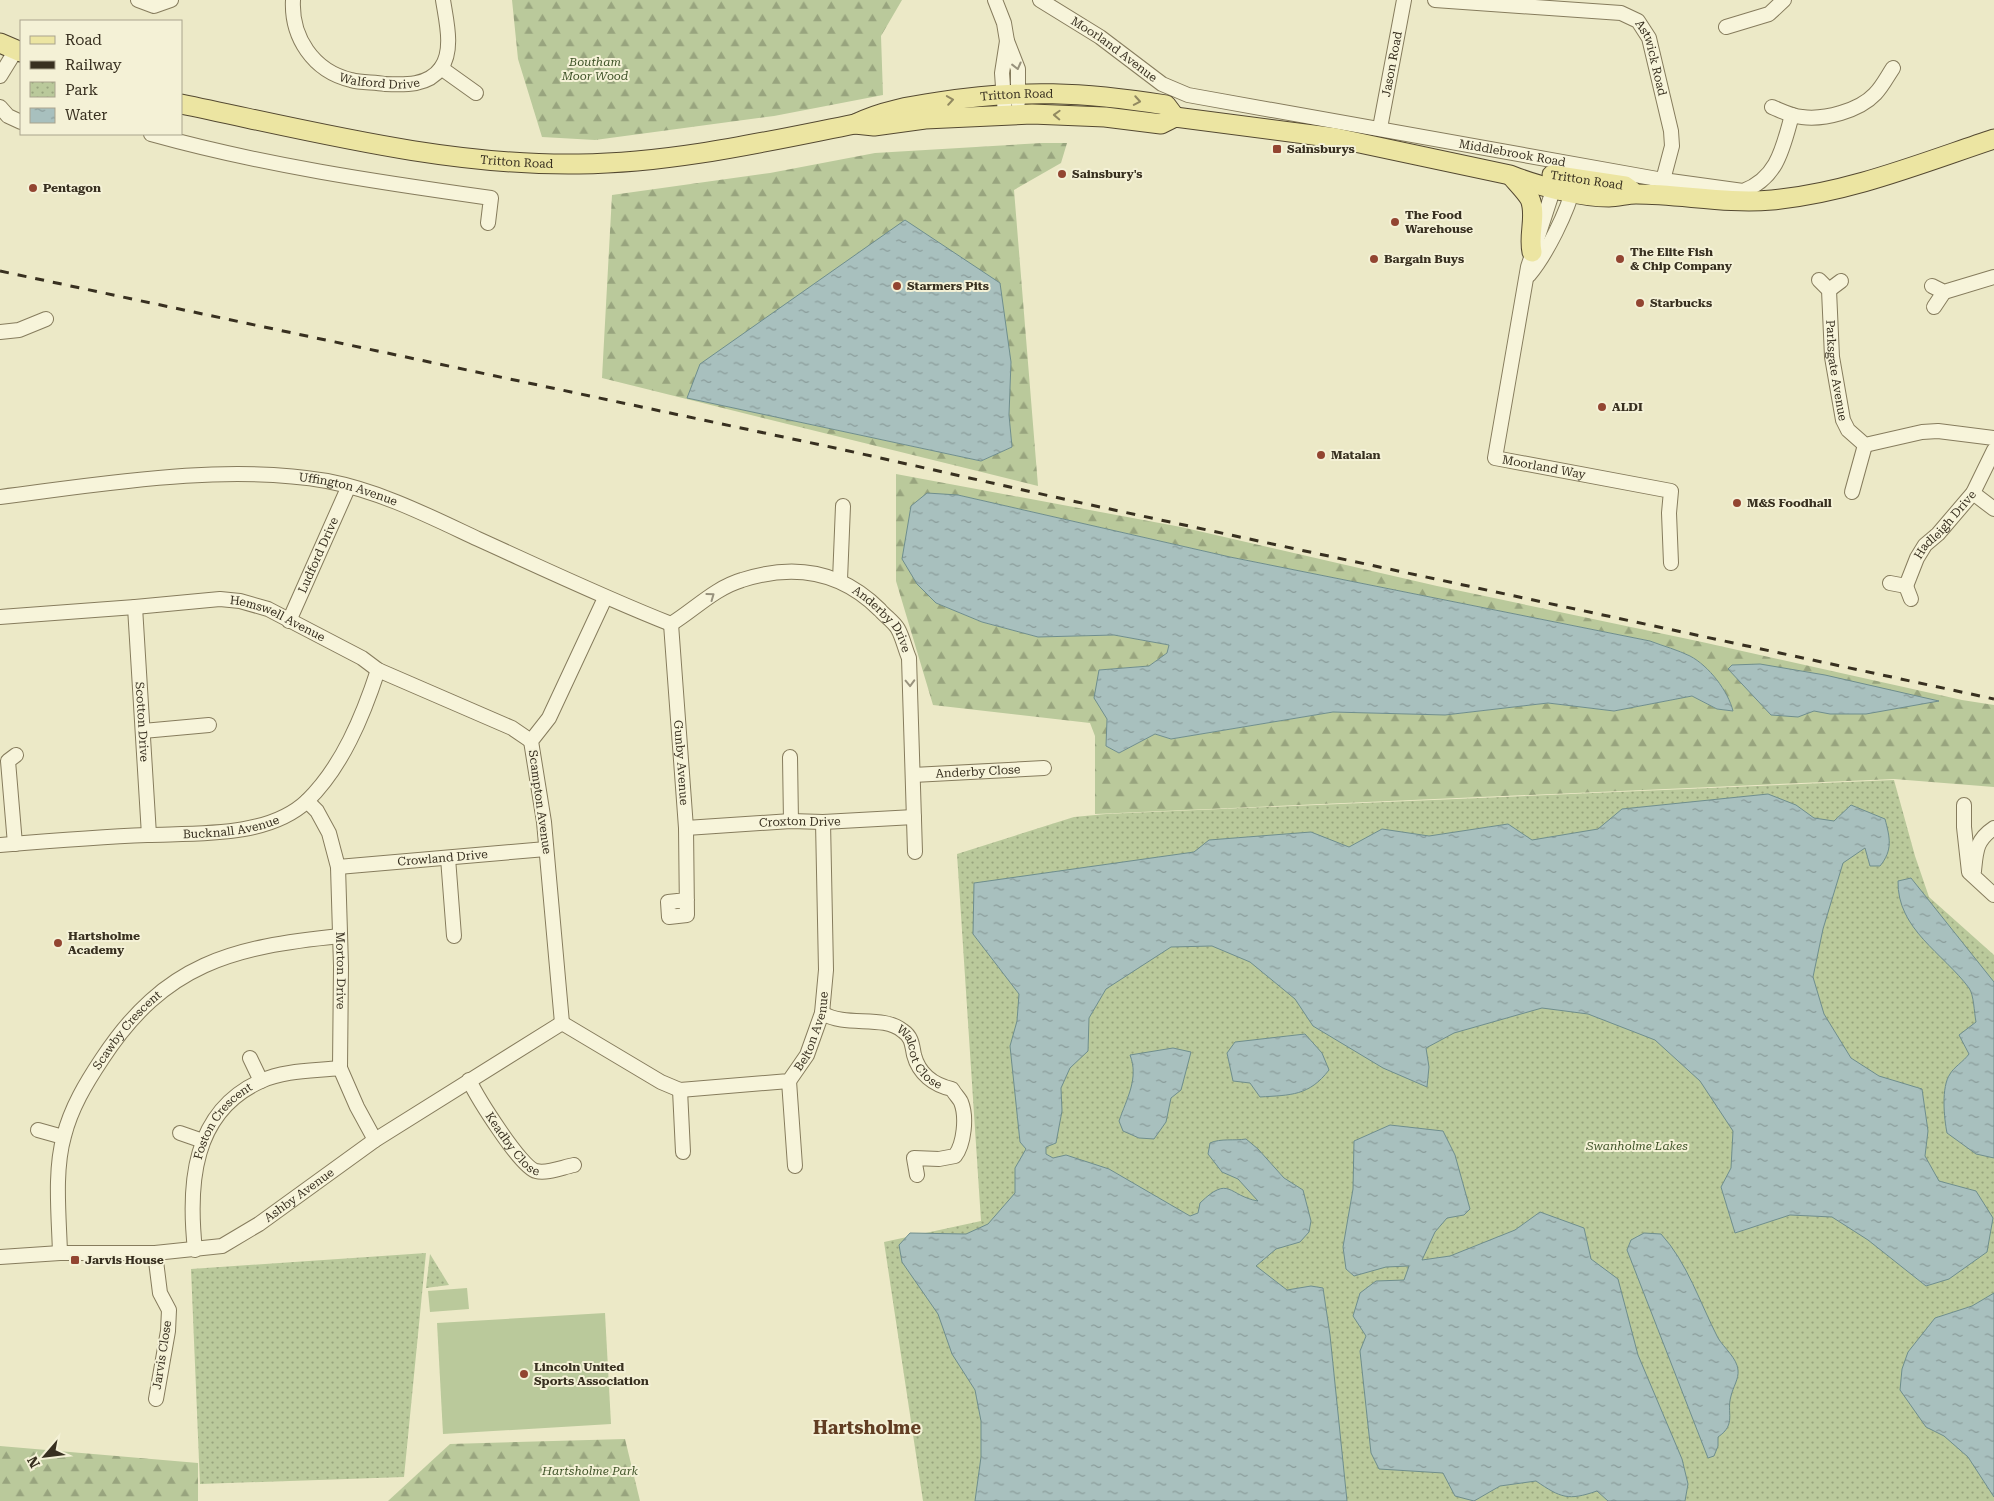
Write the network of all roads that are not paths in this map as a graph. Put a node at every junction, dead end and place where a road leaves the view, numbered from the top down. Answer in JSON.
{"nodes":[{"id":1,"x":138,"y":0,"type":"edge"},
{"id":2,"x":171,"y":0,"type":"edge"},
{"id":3,"x":293,"y":0,"type":"edge"},
{"id":4,"x":443,"y":0,"type":"edge"},
{"id":5,"x":996,"y":0,"type":"edge"},
{"id":6,"x":1040,"y":0,"type":"edge"},
{"id":7,"x":1404,"y":0,"type":"edge"},
{"id":8,"x":1435,"y":0,"type":"edge"},
{"id":9,"x":1784,"y":0,"type":"edge"},
{"id":10,"x":1496,"y":1,"type":"edge"},
{"id":11,"x":1726,"y":27,"type":"dead end"},
{"id":12,"x":12,"y":49,"type":"edge"},
{"id":13,"x":441,"y":68,"type":"junction"},
{"id":14,"x":1893,"y":68,"type":"dead end"},
{"id":15,"x":0,"y":76,"type":"edge"},
{"id":16,"x":1060,"y":92,"type":"junction"},
{"id":17,"x":476,"y":93,"type":"dead end"},
{"id":18,"x":1011,"y":93,"type":"junction"},
{"id":19,"x":1188,"y":95,"type":"joint"},
{"id":20,"x":182,"y":104,"type":"edge"},
{"id":21,"x":1772,"y":107,"type":"dead end"},
{"id":22,"x":1,"y":111,"type":"edge"},
{"id":23,"x":1010,"y":115,"type":"junction"},
{"id":24,"x":1792,"y":115,"type":"junction"},
{"id":25,"x":1175,"y":117,"type":"junction"},
{"id":26,"x":20,"y":122,"type":"edge"},
{"id":27,"x":1122,"y":123,"type":"junction"},
{"id":28,"x":855,"y":124,"type":"junction"},
{"id":29,"x":1380,"y":128,"type":"junction"},
{"id":30,"x":155,"y":135,"type":"edge"},
{"id":31,"x":1994,"y":139,"type":"edge"},
{"id":32,"x":1510,"y":175,"type":"junction"},
{"id":33,"x":1663,"y":180,"type":"junction"},
{"id":34,"x":1565,"y":184,"type":"junction"},
{"id":35,"x":488,"y":223,"type":"dead end"},
{"id":36,"x":1532,"y":252,"type":"junction"},
{"id":37,"x":1527,"y":277,"type":"junction"},
{"id":38,"x":1994,"y":277,"type":"edge"},
{"id":39,"x":1842,"y":281,"type":"dead end"},
{"id":40,"x":1934,"y":307,"type":"dead end"},
{"id":41,"x":46,"y":319,"type":"dead end"},
{"id":42,"x":0,"y":332,"type":"edge"},
{"id":43,"x":1994,"y":438,"type":"edge"},
{"id":44,"x":1866,"y":445,"type":"junction"},
{"id":45,"x":1994,"y":450,"type":"edge"},
{"id":46,"x":348,"y":488,"type":"junction"},
{"id":47,"x":1852,"y":492,"type":"dead end"},
{"id":48,"x":1973,"y":493,"type":"junction"},
{"id":49,"x":0,"y":497,"type":"edge"},
{"id":50,"x":843,"y":506,"type":"dead end"},
{"id":51,"x":1994,"y":509,"type":"edge"},
{"id":52,"x":1671,"y":563,"type":"dead end"},
{"id":53,"x":840,"y":580,"type":"junction"},
{"id":54,"x":1890,"y":583,"type":"dead end"},
{"id":55,"x":606,"y":598,"type":"junction"},
{"id":56,"x":135,"y":607,"type":"junction"},
{"id":57,"x":0,"y":617,"type":"edge"},
{"id":58,"x":289,"y":621,"type":"junction"},
{"id":59,"x":671,"y":624,"type":"junction"},
{"id":60,"x":378,"y":670,"type":"junction"},
{"id":61,"x":209,"y":725,"type":"dead end"},
{"id":62,"x":143,"y":731,"type":"junction"},
{"id":63,"x":531,"y":741,"type":"junction"},
{"id":64,"x":790,"y":757,"type":"dead end"},
{"id":65,"x":8,"y":758,"type":"edge"},
{"id":66,"x":1044,"y":768,"type":"dead end"},
{"id":67,"x":913,"y":775,"type":"junction"},
{"id":68,"x":306,"y":801,"type":"junction"},
{"id":69,"x":1964,"y":805,"type":"dead end"},
{"id":70,"x":914,"y":817,"type":"junction"},
{"id":71,"x":792,"y":821,"type":"junction"},
{"id":72,"x":823,"y":822,"type":"junction"},
{"id":73,"x":686,"y":828,"type":"junction"},
{"id":74,"x":1994,"y":828,"type":"edge"},
{"id":75,"x":149,"y":835,"type":"junction"},
{"id":76,"x":16,"y":844,"type":"junction"},
{"id":77,"x":0,"y":845,"type":"edge"},
{"id":78,"x":546,"y":849,"type":"junction"},
{"id":79,"x":915,"y":852,"type":"dead end"},
{"id":80,"x":448,"y":858,"type":"junction"},
{"id":81,"x":338,"y":867,"type":"junction"},
{"id":82,"x":1974,"y":876,"type":"junction"},
{"id":83,"x":1994,"y":895,"type":"edge"},
{"id":84,"x":687,"y":900,"type":"dead end"},
{"id":85,"x":340,"y":936,"type":"junction"},
{"id":86,"x":454,"y":936,"type":"dead end"},
{"id":87,"x":822,"y":1013,"type":"junction"},
{"id":88,"x":562,"y":1023,"type":"junction"},
{"id":89,"x":250,"y":1058,"type":"dead end"},
{"id":90,"x":340,"y":1068,"type":"junction"},
{"id":91,"x":470,"y":1080,"type":"junction"},
{"id":92,"x":261,"y":1081,"type":"junction"},
{"id":93,"x":789,"y":1081,"type":"junction"},
{"id":94,"x":680,"y":1090,"type":"junction"},
{"id":95,"x":38,"y":1130,"type":"dead end"},
{"id":96,"x":180,"y":1133,"type":"dead end"},
{"id":97,"x":63,"y":1137,"type":"junction"},
{"id":98,"x":375,"y":1140,"type":"junction"},
{"id":99,"x":203,"y":1141,"type":"junction"},
{"id":100,"x":683,"y":1152,"type":"dead end"},
{"id":101,"x":574,"y":1165,"type":"dead end"},
{"id":102,"x":795,"y":1166,"type":"dead end"},
{"id":103,"x":918,"y":1174,"type":"dead end"},
{"id":104,"x":195,"y":1250,"type":"junction"},
{"id":105,"x":60,"y":1253,"type":"junction"},
{"id":106,"x":155,"y":1253,"type":"junction"},
{"id":107,"x":0,"y":1257,"type":"edge"},
{"id":108,"x":156,"y":1399,"type":"dead end"}],
"edges":[{"from":1,"to":2,"type":"street"},
{"from":3,"to":13,"type":"street","name":"Walford Drive"},
{"from":4,"to":13,"type":"street"},
{"from":5,"to":18,"type":"street"},
{"from":6,"to":19,"type":"street","name":"Moorland Avenue"},
{"from":7,"to":29,"type":"street","name":"Jason Road"},
{"from":8,"to":10,"type":"street","name":"Astwick Road"},
{"from":9,"to":11,"type":"street"},
{"from":10,"to":33,"type":"street","name":"Astwick Road"},
{"from":12,"to":15,"type":"street"},
{"from":13,"to":17,"type":"street"},
{"from":14,"to":24,"type":"street"},
{"from":16,"to":18,"type":"main road","name":"Tritton Road"},
{"from":16,"to":25,"type":"main road","name":"Tritton Road","one_way":true},
{"from":16,"to":27,"type":"main road"},
{"from":18,"to":23,"type":"street"},
{"from":28,"to":18,"type":"main road","name":"Tritton Road","one_way":true},
{"from":19,"to":29,"type":"street","name":"Middlebrook Road"},
{"from":20,"to":28,"type":"main road","name":"Tritton Road"},
{"from":21,"to":24,"type":"street"},
{"from":22,"to":26,"type":"street"},
{"from":27,"to":23,"type":"main road","name":"Tritton Road","one_way":true},
{"from":23,"to":28,"type":"main road","name":"Tritton Road"},
{"from":24,"to":33,"type":"street","name":"Middlebrook Road"},
{"from":25,"to":27,"type":"main road","name":"Tritton Road"},
{"from":25,"to":32,"type":"main road","name":"Tritton Road"},
{"from":29,"to":33,"type":"street","name":"Middlebrook Road"},
{"from":30,"to":35,"type":"street"},
{"from":31,"to":34,"type":"main road","name":"Tritton Road"},
{"from":32,"to":34,"type":"main road","name":"Tritton Road"},
{"from":32,"to":36,"type":"main road"},
{"from":34,"to":36,"type":"street","name":"Moorland Way"},
{"from":34,"to":37,"type":"street","name":"Moorland Way"},
{"from":36,"to":37,"type":"street","name":"Moorland Way"},
{"from":37,"to":52,"type":"street","name":"Moorland Way"},
{"from":38,"to":40,"type":"street"},
{"from":39,"to":44,"type":"street","name":"Parksgate Avenue"},
{"from":41,"to":42,"type":"street"},
{"from":43,"to":44,"type":"street"},
{"from":44,"to":47,"type":"street"},
{"from":45,"to":48,"type":"street","name":"Hadleigh Drive"},
{"from":46,"to":49,"type":"street","name":"Uffington Avenue"},
{"from":46,"to":55,"type":"street","name":"Uffington Avenue"},
{"from":46,"to":58,"type":"street","name":"Ludford Drive"},
{"from":48,"to":51,"type":"street"},
{"from":48,"to":54,"type":"street","name":"Hadleigh Drive"},
{"from":50,"to":53,"type":"street"},
{"from":59,"to":53,"type":"street","name":"Anderby Drive","one_way":true},
{"from":53,"to":67,"type":"street","name":"Anderby Drive","one_way":true},
{"from":55,"to":59,"type":"street","name":"Uffington Avenue"},
{"from":55,"to":63,"type":"street","name":"Scampton Avenue"},
{"from":56,"to":57,"type":"street","name":"Hemswell Avenue"},
{"from":56,"to":58,"type":"street","name":"Hemswell Avenue"},
{"from":56,"to":62,"type":"street","name":"Scotton Drive"},
{"from":58,"to":60,"type":"street","name":"Hemswell Avenue"},
{"from":59,"to":73,"type":"street","name":"Gunby Avenue"},
{"from":60,"to":63,"type":"street","name":"Hemswell Avenue"},
{"from":60,"to":68,"type":"street","name":"Bucknall Avenue"},
{"from":61,"to":62,"type":"street"},
{"from":62,"to":75,"type":"street","name":"Scotton Drive"},
{"from":63,"to":78,"type":"street","name":"Scampton Avenue"},
{"from":64,"to":71,"type":"street"},
{"from":65,"to":76,"type":"street"},
{"from":66,"to":67,"type":"street","name":"Anderby Close"},
{"from":67,"to":70,"type":"street","name":"Anderby Drive"},
{"from":68,"to":75,"type":"street","name":"Bucknall Avenue"},
{"from":68,"to":81,"type":"street","name":"Morton Drive"},
{"from":69,"to":82,"type":"street"},
{"from":70,"to":72,"type":"street","name":"Croxton Drive"},
{"from":70,"to":79,"type":"street","name":"Anderby Drive"},
{"from":71,"to":72,"type":"street","name":"Croxton Drive"},
{"from":71,"to":73,"type":"street","name":"Croxton Drive"},
{"from":72,"to":87,"type":"street","name":"Belton Avenue"},
{"from":73,"to":84,"type":"street","name":"Gunby Avenue"},
{"from":74,"to":82,"type":"street"},
{"from":75,"to":76,"type":"street","name":"Bucknall Avenue"},
{"from":76,"to":77,"type":"street","name":"Bucknall Avenue"},
{"from":78,"to":80,"type":"street","name":"Crowland Drive"},
{"from":78,"to":88,"type":"street","name":"Scampton Avenue"},
{"from":80,"to":81,"type":"street","name":"Crowland Drive"},
{"from":80,"to":86,"type":"street"},
{"from":81,"to":85,"type":"street","name":"Morton Drive"},
{"from":82,"to":83,"type":"street"},
{"from":85,"to":90,"type":"street","name":"Morton Drive"},
{"from":85,"to":97,"type":"street","name":"Scawby Crescent"},
{"from":87,"to":93,"type":"street","name":"Belton Avenue"},
{"from":87,"to":103,"type":"street","name":"Walcot Close"},
{"from":88,"to":91,"type":"street","name":"Ashby Avenue"},
{"from":88,"to":94,"type":"street","name":"Belton Avenue"},
{"from":89,"to":92,"type":"street"},
{"from":90,"to":92,"type":"street","name":"Foston Crescent"},
{"from":90,"to":98,"type":"street","name":"Morton Drive"},
{"from":91,"to":98,"type":"street","name":"Ashby Avenue"},
{"from":91,"to":101,"type":"street","name":"Keadby Close"},
{"from":92,"to":99,"type":"street","name":"Foston Crescent"},
{"from":93,"to":94,"type":"street","name":"Belton Avenue"},
{"from":93,"to":102,"type":"street"},
{"from":94,"to":100,"type":"street"},
{"from":95,"to":97,"type":"street"},
{"from":96,"to":99,"type":"street"},
{"from":97,"to":105,"type":"street","name":"Scawby Crescent"},
{"from":98,"to":104,"type":"street","name":"Ashby Avenue"},
{"from":99,"to":104,"type":"street","name":"Foston Crescent"},
{"from":104,"to":106,"type":"street","name":"Ashby Avenue"},
{"from":105,"to":106,"type":"street","name":"Ashby Avenue"},
{"from":105,"to":107,"type":"street","name":"Ashby Avenue"},
{"from":106,"to":108,"type":"street","name":"Jarvis Close"}]}
